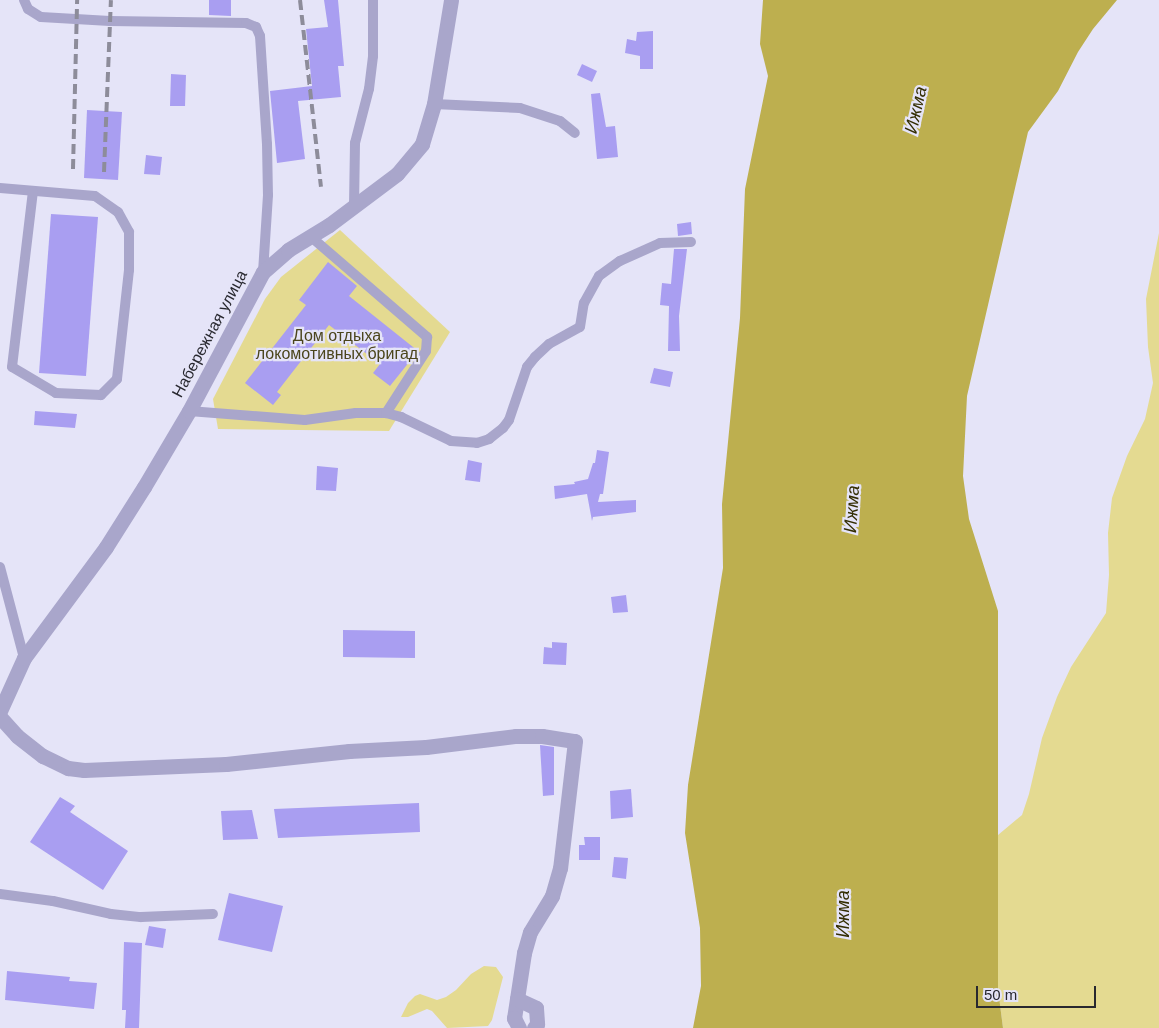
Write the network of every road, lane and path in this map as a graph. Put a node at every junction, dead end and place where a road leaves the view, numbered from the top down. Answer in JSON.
{"nodes":[{"id":1,"x":24,"y":0,"type":"edge"},
{"id":2,"x":373,"y":0,"type":"edge"},
{"id":3,"x":451,"y":0,"type":"edge"},
{"id":4,"x":434,"y":104,"type":"junction"},
{"id":5,"x":575,"y":133,"type":"dead end"},
{"id":6,"x":0,"y":188,"type":"edge"},
{"id":7,"x":33,"y":191,"type":"junction"},
{"id":8,"x":354,"y":206,"type":"junction"},
{"id":9,"x":310,"y":236,"type":"junction"},
{"id":10,"x":691,"y":242,"type":"dead end"},
{"id":11,"x":263,"y":272,"type":"junction"},
{"id":12,"x":189,"y":411,"type":"junction"},
{"id":13,"x":386,"y":413,"type":"junction"},
{"id":14,"x":0,"y":567,"type":"edge"},
{"id":15,"x":24,"y":658,"type":"junction"},
{"id":16,"x":0,"y":711,"type":"edge"},
{"id":17,"x":0,"y":716,"type":"edge"},
{"id":18,"x":0,"y":894,"type":"edge"},
{"id":19,"x":213,"y":914,"type":"dead end"},
{"id":20,"x":517,"y":999,"type":"junction"},
{"id":21,"x":519,"y":1028,"type":"edge"},
{"id":22,"x":534,"y":1028,"type":"edge"}],
"edges":[{"from":1,"to":11,"type":"lane"},
{"from":2,"to":8,"type":"lane"},
{"from":3,"to":4,"type":"street","name":"Набережная улица"},
{"from":4,"to":5,"type":"lane"},
{"from":4,"to":8,"type":"street","name":"Набережная улица"},
{"from":6,"to":7,"type":"lane"},
{"from":7,"to":7,"type":"lane"},
{"from":8,"to":9,"type":"street","name":"Набережная улица"},
{"from":9,"to":11,"type":"street","name":"Набережная улица"},
{"from":9,"to":13,"type":"lane"},
{"from":10,"to":13,"type":"lane"},
{"from":11,"to":12,"type":"street","name":"Набережная улица"},
{"from":12,"to":13,"type":"lane"},
{"from":12,"to":15,"type":"street","name":"Набережная улица"},
{"from":14,"to":15,"type":"lane"},
{"from":15,"to":16,"type":"street","name":"Набережная улица"},
{"from":17,"to":20,"type":"street"},
{"from":18,"to":19,"type":"lane"},
{"from":20,"to":21,"type":"street"},
{"from":20,"to":22,"type":"street"}]}
